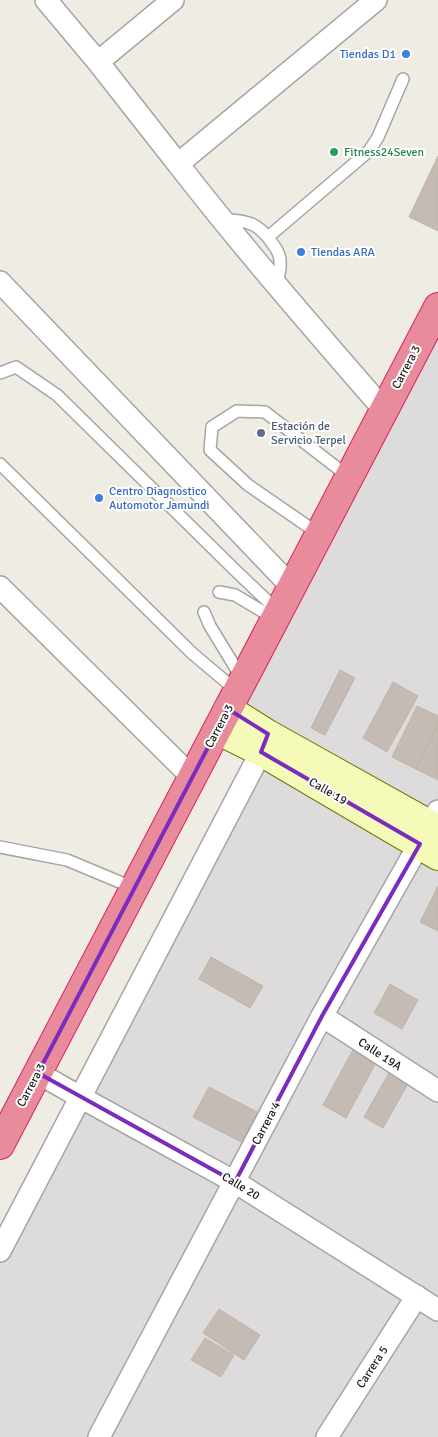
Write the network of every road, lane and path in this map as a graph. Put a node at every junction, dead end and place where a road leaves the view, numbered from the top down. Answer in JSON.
{"nodes":[{"id":1,"x":46,"y":0,"type":"edge"},
{"id":2,"x":173,"y":0,"type":"edge"},
{"id":3,"x":376,"y":0,"type":"edge"},
{"id":4,"x":98,"y":62,"type":"junction"},
{"id":5,"x":402,"y":79,"type":"dead end"},
{"id":6,"x":178,"y":164,"type":"junction"},
{"id":7,"x":221,"y":219,"type":"junction"},
{"id":8,"x":268,"y":237,"type":"junction"},
{"id":9,"x":0,"y":282,"type":"edge"},
{"id":10,"x":277,"y":287,"type":"junction"},
{"id":11,"x":438,"y":307,"type":"edge"},
{"id":12,"x":0,"y":374,"type":"edge"},
{"id":13,"x":384,"y":410,"type":"junction"},
{"id":14,"x":0,"y":464,"type":"edge"},
{"id":15,"x":349,"y":477,"type":"junction"},
{"id":16,"x":319,"y":534,"type":"junction"},
{"id":17,"x":0,"y":587,"type":"edge"},
{"id":18,"x":292,"y":587,"type":"junction"},
{"id":19,"x":220,"y":592,"type":"dead end"},
{"id":20,"x":204,"y":612,"type":"dead end"},
{"id":21,"x":277,"y":615,"type":"junction"},
{"id":22,"x":231,"y":703,"type":"junction"},
{"id":23,"x":265,"y":743,"type":"junction"},
{"id":24,"x":192,"y":777,"type":"junction"},
{"id":25,"x":433,"y":833,"type":"edge"},
{"id":26,"x":0,"y":847,"type":"edge"},
{"id":27,"x":134,"y":888,"type":"junction"},
{"id":28,"x":322,"y":1016,"type":"junction"},
{"id":29,"x":38,"y":1073,"type":"junction"},
{"id":30,"x":438,"y":1091,"type":"edge"},
{"id":31,"x":80,"y":1097,"type":"junction"},
{"id":32,"x":0,"y":1146,"type":"edge"},
{"id":33,"x":235,"y":1182,"type":"junction"},
{"id":34,"x":0,"y":1251,"type":"edge"},
{"id":35,"x":417,"y":1296,"type":"junction"},
{"id":36,"x":438,"y":1310,"type":"edge"},
{"id":37,"x":99,"y":1437,"type":"edge"},
{"id":38,"x":326,"y":1437,"type":"edge"}],
"edges":[{"from":1,"to":4,"type":"street"},
{"from":2,"to":4,"type":"street"},
{"from":3,"to":6,"type":"street"},
{"from":4,"to":6,"type":"street"},
{"from":5,"to":8,"type":"lane"},
{"from":6,"to":7,"type":"street"},
{"from":7,"to":8,"type":"lane"},
{"from":7,"to":10,"type":"street"},
{"from":8,"to":10,"type":"lane"},
{"from":9,"to":18,"type":"street"},
{"from":10,"to":13,"type":"street"},
{"from":11,"to":13,"type":"highway","name":"Carrera 3"},
{"from":12,"to":21,"type":"lane"},
{"from":13,"to":15,"type":"highway","name":"Carrera 3"},
{"from":14,"to":22,"type":"lane"},
{"from":15,"to":16,"type":"highway","name":"Carrera 3"},
{"from":15,"to":16,"type":"lane"},
{"from":16,"to":18,"type":"highway","name":"Carrera 3"},
{"from":17,"to":24,"type":"street"},
{"from":18,"to":21,"type":"highway","name":"Carrera 3"},
{"from":19,"to":21,"type":"lane"},
{"from":20,"to":22,"type":"lane"},
{"from":21,"to":22,"type":"highway","name":"Carrera 3"},
{"from":22,"to":23,"type":"street","name":"Calle 19"},
{"from":22,"to":24,"type":"highway","name":"Carrera 3"},
{"from":23,"to":25,"type":"street","name":"Calle 19"},
{"from":23,"to":31,"type":"street"},
{"from":24,"to":27,"type":"highway","name":"Carrera 3"},
{"from":25,"to":28,"type":"street","name":"Carrera 4"},
{"from":26,"to":27,"type":"lane"},
{"from":27,"to":29,"type":"highway","name":"Carrera 3"},
{"from":28,"to":30,"type":"street","name":"Calle 19A"},
{"from":28,"to":33,"type":"street","name":"Carrera 4"},
{"from":29,"to":31,"type":"street","name":"Calle 20"},
{"from":29,"to":32,"type":"highway","name":"Carrera 3"},
{"from":31,"to":33,"type":"street","name":"Calle 20"},
{"from":31,"to":34,"type":"street"},
{"from":33,"to":35,"type":"street","name":"Calle 20"},
{"from":33,"to":37,"type":"street","name":"Carrera 4"},
{"from":35,"to":36,"type":"street","name":"Calle 20"},
{"from":35,"to":38,"type":"street","name":"Carrera 5"}]}
